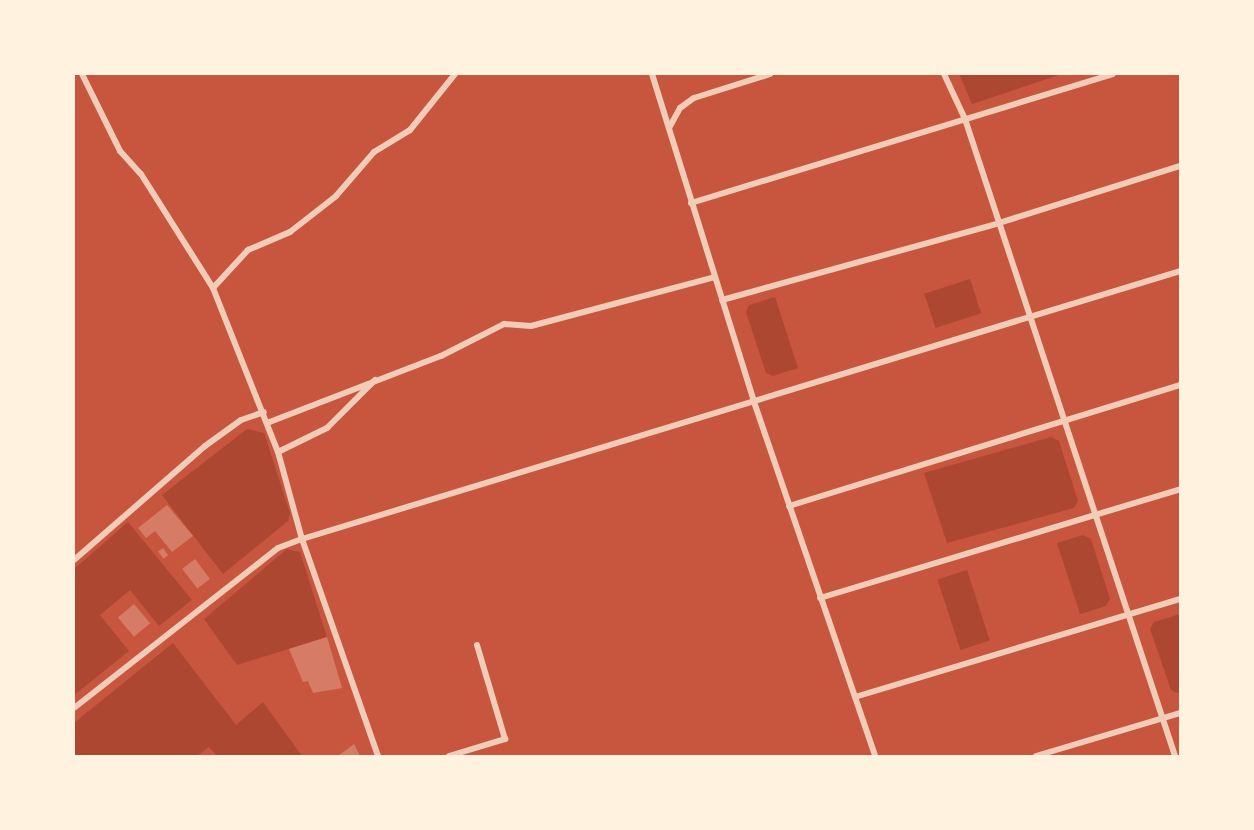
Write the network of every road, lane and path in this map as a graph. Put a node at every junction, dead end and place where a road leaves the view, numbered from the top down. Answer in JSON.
{"nodes":[{"id":1,"x":82,"y":74,"type":"edge"},
{"id":2,"x":455,"y":74,"type":"edge"},
{"id":3,"x":652,"y":74,"type":"edge"},
{"id":4,"x":770,"y":74,"type":"edge"},
{"id":5,"x":944,"y":74,"type":"edge"},
{"id":6,"x":1113,"y":74,"type":"edge"},
{"id":7,"x":965,"y":119,"type":"junction"},
{"id":8,"x":669,"y":128,"type":"junction"},
{"id":9,"x":1180,"y":166,"type":"edge"},
{"id":10,"x":691,"y":203,"type":"junction"},
{"id":11,"x":999,"y":223,"type":"junction"},
{"id":12,"x":1180,"y":271,"type":"edge"},
{"id":13,"x":715,"y":277,"type":"junction"},
{"id":14,"x":213,"y":288,"type":"junction"},
{"id":15,"x":722,"y":300,"type":"junction"},
{"id":16,"x":1028,"y":316,"type":"junction"},
{"id":17,"x":377,"y":378,"type":"junction"},
{"id":18,"x":1180,"y":385,"type":"edge"},
{"id":19,"x":753,"y":399,"type":"junction"},
{"id":20,"x":264,"y":412,"type":"junction"},
{"id":21,"x":1064,"y":421,"type":"junction"},
{"id":22,"x":267,"y":423,"type":"junction"},
{"id":23,"x":278,"y":452,"type":"junction"},
{"id":24,"x":1180,"y":489,"type":"edge"},
{"id":25,"x":789,"y":506,"type":"junction"},
{"id":26,"x":1095,"y":515,"type":"junction"},
{"id":27,"x":302,"y":539,"type":"junction"},
{"id":28,"x":74,"y":560,"type":"edge"},
{"id":29,"x":820,"y":598,"type":"junction"},
{"id":30,"x":1180,"y":598,"type":"edge"},
{"id":31,"x":1128,"y":614,"type":"junction"},
{"id":32,"x":477,"y":645,"type":"dead end"},
{"id":33,"x":855,"y":697,"type":"junction"},
{"id":34,"x":74,"y":708,"type":"edge"},
{"id":35,"x":1180,"y":712,"type":"edge"},
{"id":36,"x":1162,"y":718,"type":"junction"},
{"id":37,"x":378,"y":756,"type":"edge"},
{"id":38,"x":449,"y":756,"type":"edge"},
{"id":39,"x":875,"y":756,"type":"edge"},
{"id":40,"x":1036,"y":756,"type":"edge"},
{"id":41,"x":1175,"y":756,"type":"edge"}],
"edges":[{"from":1,"to":14,"type":"street"},
{"from":2,"to":14,"type":"street"},
{"from":3,"to":8,"type":"street"},
{"from":4,"to":8,"type":"street"},
{"from":5,"to":7,"type":"street"},
{"from":6,"to":7,"type":"street"},
{"from":7,"to":10,"type":"street"},
{"from":7,"to":11,"type":"street"},
{"from":8,"to":10,"type":"street"},
{"from":9,"to":11,"type":"street"},
{"from":10,"to":13,"type":"street"},
{"from":11,"to":15,"type":"street"},
{"from":11,"to":16,"type":"street"},
{"from":12,"to":16,"type":"street"},
{"from":13,"to":15,"type":"street"},
{"from":13,"to":17,"type":"street"},
{"from":14,"to":20,"type":"street"},
{"from":15,"to":19,"type":"street"},
{"from":16,"to":19,"type":"street"},
{"from":16,"to":21,"type":"street"},
{"from":17,"to":22,"type":"street"},
{"from":17,"to":23,"type":"street"},
{"from":18,"to":21,"type":"street"},
{"from":19,"to":25,"type":"street"},
{"from":19,"to":27,"type":"street"},
{"from":20,"to":22,"type":"street"},
{"from":20,"to":28,"type":"street"},
{"from":21,"to":25,"type":"street"},
{"from":21,"to":26,"type":"street"},
{"from":22,"to":23,"type":"street"},
{"from":23,"to":27,"type":"street"},
{"from":24,"to":26,"type":"street"},
{"from":25,"to":29,"type":"street"},
{"from":26,"to":29,"type":"street"},
{"from":26,"to":31,"type":"street"},
{"from":27,"to":34,"type":"street"},
{"from":27,"to":37,"type":"street"},
{"from":29,"to":33,"type":"street"},
{"from":30,"to":31,"type":"street"},
{"from":31,"to":33,"type":"street"},
{"from":31,"to":36,"type":"street"},
{"from":32,"to":38,"type":"street"},
{"from":33,"to":39,"type":"street"},
{"from":35,"to":36,"type":"street"},
{"from":36,"to":40,"type":"street"},
{"from":36,"to":41,"type":"street"}]}
